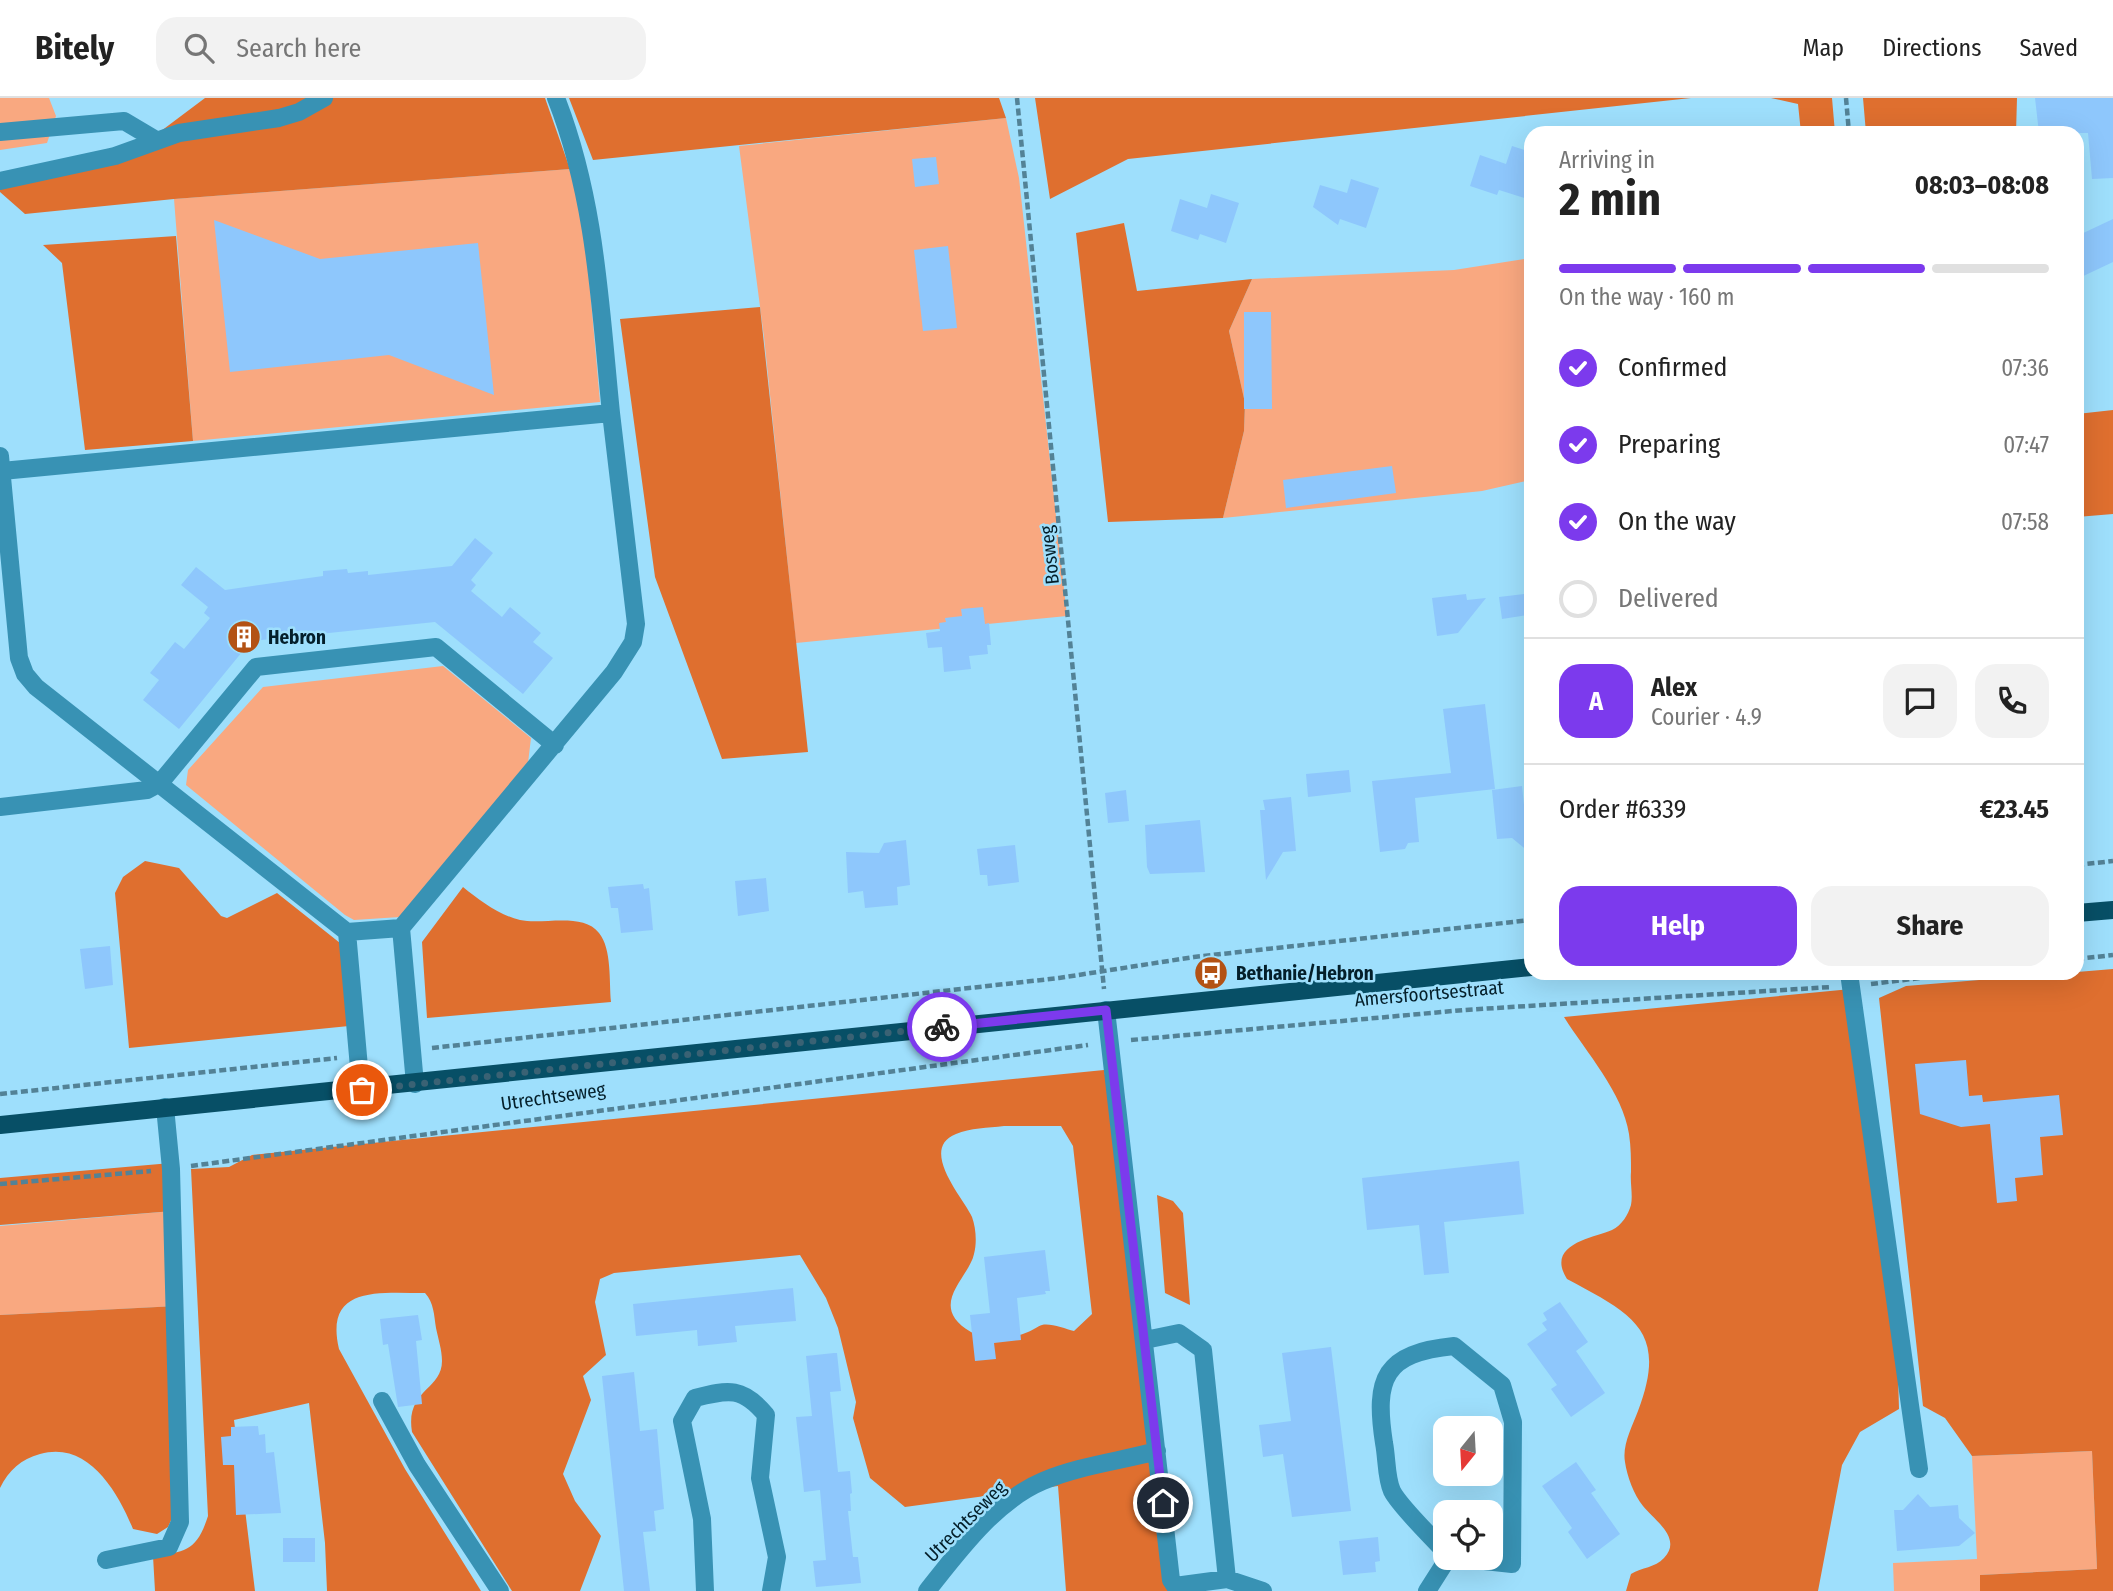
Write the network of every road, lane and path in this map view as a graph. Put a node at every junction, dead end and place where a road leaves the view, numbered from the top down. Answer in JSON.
{"nodes":[{"id":1,"x":324,"y":98,"type":"edge"},
{"id":2,"x":556,"y":98,"type":"edge"},
{"id":3,"x":1018,"y":98,"type":"edge"},
{"id":4,"x":1846,"y":98,"type":"edge"},
{"id":5,"x":1848,"y":126,"type":"edge"},
{"id":6,"x":0,"y":132,"type":"edge"},
{"id":7,"x":156,"y":140,"type":"junction"},
{"id":8,"x":0,"y":181,"type":"edge"},
{"id":9,"x":611,"y":413,"type":"junction"},
{"id":10,"x":1,"y":463,"type":"edge"},
{"id":11,"x":555,"y":745,"type":"junction"},
{"id":12,"x":160,"y":783,"type":"junction"},
{"id":13,"x":0,"y":807,"type":"edge"},
{"id":14,"x":2113,"y":862,"type":"edge"},
{"id":15,"x":2084,"y":864,"type":"edge"},
{"id":16,"x":2113,"y":910,"type":"edge"},
{"id":17,"x":2084,"y":912,"type":"edge"},
{"id":18,"x":1524,"y":921,"type":"edge"},
{"id":19,"x":401,"y":928,"type":"junction"},
{"id":20,"x":347,"y":932,"type":"junction"},
{"id":21,"x":2113,"y":955,"type":"edge"},
{"id":22,"x":2084,"y":958,"type":"edge"},
{"id":23,"x":1524,"y":968,"type":"edge"},
{"id":24,"x":1102,"y":970,"type":"junction"},
{"id":25,"x":1849,"y":980,"type":"edge"},
{"id":26,"x":1106,"y":1010,"type":"junction"},
{"id":27,"x":1110,"y":1042,"type":"junction"},
{"id":28,"x":411,"y":1050,"type":"junction"},
{"id":29,"x":358,"y":1055,"type":"junction"},
{"id":30,"x":415,"y":1084,"type":"junction"},
{"id":31,"x":362,"y":1090,"type":"junction"},
{"id":32,"x":0,"y":1094,"type":"edge"},
{"id":33,"x":165,"y":1107,"type":"junction"},
{"id":34,"x":0,"y":1125,"type":"edge"},
{"id":35,"x":171,"y":1169,"type":"junction"},
{"id":36,"x":0,"y":1184,"type":"edge"},
{"id":37,"x":1145,"y":1340,"type":"junction"},
{"id":38,"x":382,"y":1401,"type":"dead end"},
{"id":39,"x":1157,"y":1451,"type":"junction"},
{"id":40,"x":1919,"y":1469,"type":"dead end"},
{"id":41,"x":1433,"y":1538,"type":"edge"},
{"id":42,"x":106,"y":1560,"type":"dead end"},
{"id":43,"x":1503,"y":1563,"type":"edge"},
{"id":44,"x":1440,"y":1570,"type":"edge"},
{"id":45,"x":1227,"y":1579,"type":"junction"},
{"id":46,"x":500,"y":1591,"type":"edge"},
{"id":47,"x":705,"y":1591,"type":"edge"},
{"id":48,"x":771,"y":1591,"type":"edge"},
{"id":49,"x":927,"y":1591,"type":"edge"},
{"id":50,"x":1263,"y":1591,"type":"edge"},
{"id":51,"x":1427,"y":1591,"type":"edge"}],
"edges":[{"from":1,"to":7,"type":"street"},
{"from":2,"to":9,"type":"street"},
{"from":3,"to":24,"type":"path","name":"Bosweg"},
{"from":4,"to":5,"type":"path"},
{"from":6,"to":7,"type":"street"},
{"from":7,"to":8,"type":"street"},
{"from":9,"to":10,"type":"street"},
{"from":9,"to":11,"type":"street"},
{"from":10,"to":12,"type":"street"},
{"from":11,"to":12,"type":"street"},
{"from":11,"to":19,"type":"street"},
{"from":12,"to":13,"type":"street"},
{"from":12,"to":20,"type":"street"},
{"from":14,"to":15,"type":"path"},
{"from":16,"to":17,"type":"main road"},
{"from":18,"to":24,"type":"path"},
{"from":19,"to":20,"type":"street"},
{"from":19,"to":28,"type":"street"},
{"from":20,"to":29,"type":"street"},
{"from":21,"to":22,"type":"path"},
{"from":23,"to":26,"type":"main road","name":"Amersfoortsestraat"},
{"from":24,"to":26,"type":"path","name":"Bosweg"},
{"from":24,"to":28,"type":"path"},
{"from":25,"to":27,"type":"path","name":"Amersfoortsestraat"},
{"from":25,"to":40,"type":"street"},
{"from":26,"to":27,"type":"street"},
{"from":26,"to":30,"type":"main road","name":"Utrechtseweg"},
{"from":27,"to":35,"type":"path","name":"Utrechtseweg"},
{"from":27,"to":37,"type":"street"},
{"from":28,"to":30,"type":"street"},
{"from":29,"to":31,"type":"street"},
{"from":29,"to":32,"type":"path"},
{"from":30,"to":31,"type":"main road","name":"Utrechtseweg"},
{"from":31,"to":33,"type":"main road","name":"Utrechtseweg"},
{"from":33,"to":34,"type":"main road","name":"Utrechtseweg"},
{"from":33,"to":35,"type":"street"},
{"from":35,"to":36,"type":"path","name":"Utrechtseweg"},
{"from":35,"to":42,"type":"street"},
{"from":37,"to":39,"type":"street"},
{"from":37,"to":45,"type":"street"},
{"from":38,"to":46,"type":"street"},
{"from":39,"to":45,"type":"street"},
{"from":39,"to":49,"type":"street","name":"Utrechtseweg"},
{"from":41,"to":43,"type":"street"},
{"from":44,"to":51,"type":"street"},
{"from":45,"to":50,"type":"street"},
{"from":47,"to":48,"type":"street"}]}
